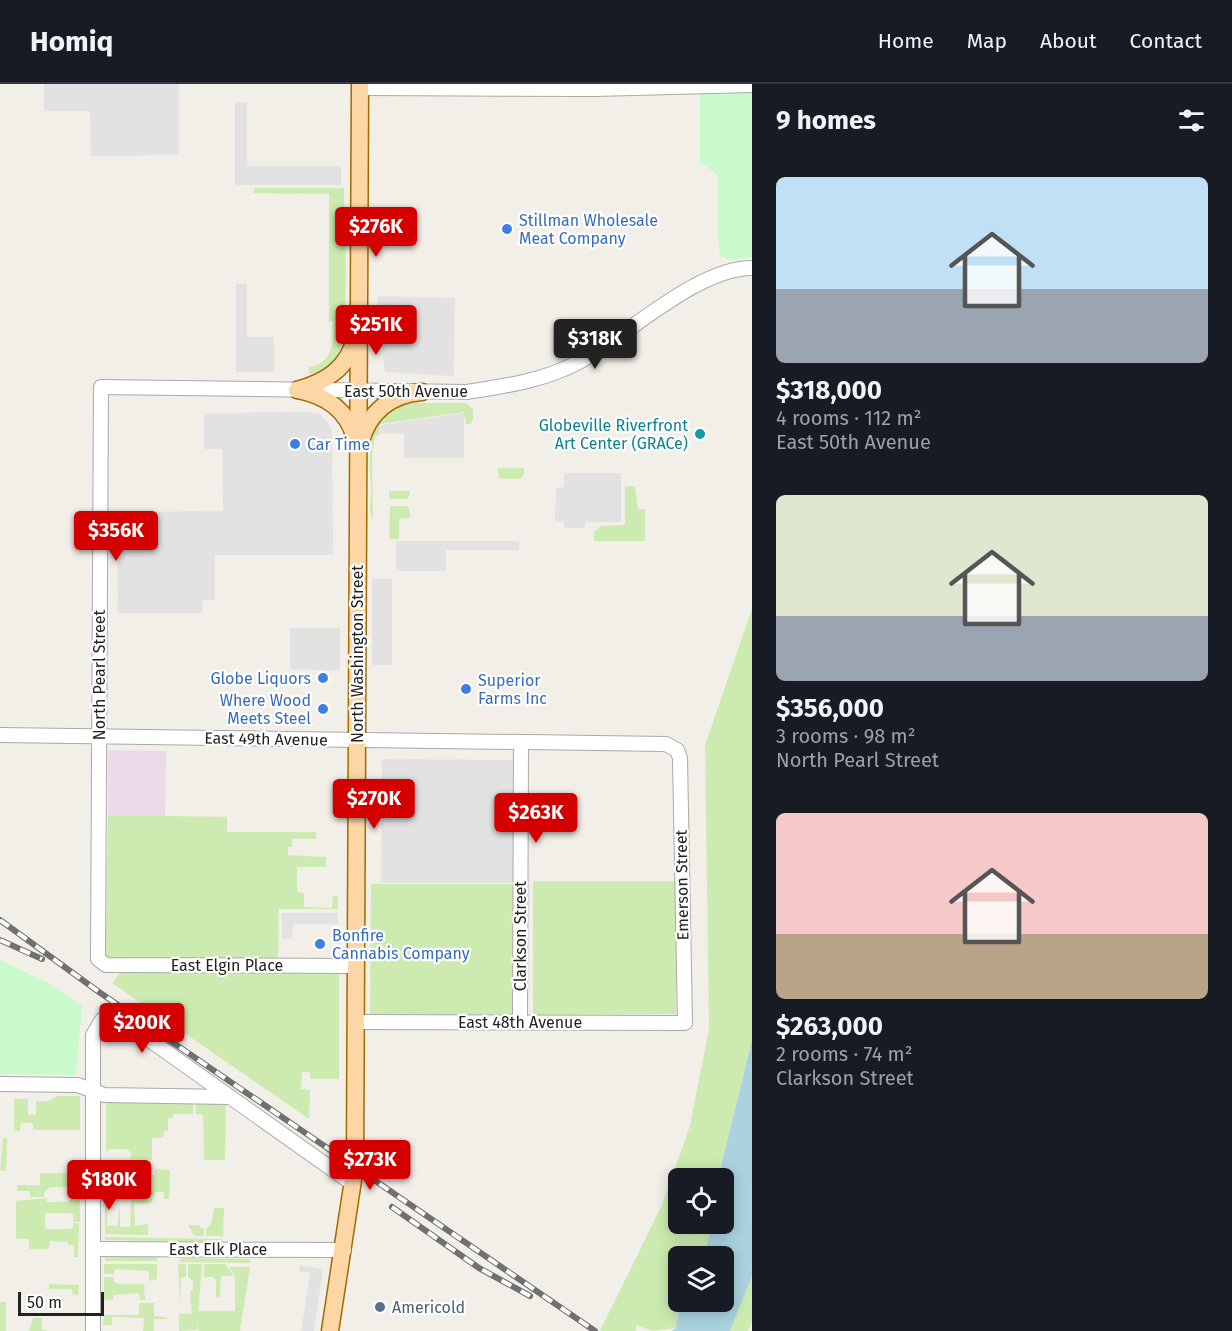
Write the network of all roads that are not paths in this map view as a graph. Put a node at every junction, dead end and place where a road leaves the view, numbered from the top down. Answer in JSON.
{"nodes":[{"id":1,"x":701,"y":85,"type":"edge"},
{"id":2,"x":752,"y":85,"type":"edge"},
{"id":3,"x":360,"y":86,"type":"edge"},
{"id":4,"x":531,"y":87,"type":"edge"},
{"id":5,"x":752,"y":268,"type":"edge"},
{"id":6,"x":359,"y":320,"type":"junction"},
{"id":7,"x":101,"y":387,"type":"joint"},
{"id":8,"x":297,"y":390,"type":"junction"},
{"id":9,"x":359,"y":391,"type":"junction"},
{"id":10,"x":422,"y":392,"type":"junction"},
{"id":11,"x":358,"y":451,"type":"junction"},
{"id":12,"x":0,"y":735,"type":"edge"},
{"id":13,"x":99,"y":737,"type":"junction"},
{"id":14,"x":357,"y":740,"type":"junction"},
{"id":15,"x":521,"y":742,"type":"junction"},
{"id":16,"x":675,"y":748,"type":"joint"},
{"id":17,"x":99,"y":962,"type":"joint"},
{"id":18,"x":356,"y":966,"type":"junction"},
{"id":19,"x":356,"y":1022,"type":"junction"},
{"id":20,"x":520,"y":1023,"type":"junction"},
{"id":21,"x":685,"y":1023,"type":"joint"},
{"id":22,"x":0,"y":1084,"type":"edge"},
{"id":23,"x":93,"y":1091,"type":"junction"},
{"id":24,"x":231,"y":1097,"type":"junction"},
{"id":25,"x":353,"y":1184,"type":"junction"},
{"id":26,"x":93,"y":1249,"type":"junction"},
{"id":27,"x":344,"y":1250,"type":"junction"},
{"id":28,"x":93,"y":1331,"type":"edge"},
{"id":29,"x":330,"y":1331,"type":"edge"}],
"edges":[{"from":1,"to":2,"type":"street"},
{"from":1,"to":4,"type":"street"},
{"from":3,"to":4,"type":"street"},
{"from":3,"to":6,"type":"main road","name":"North Washington Street"},
{"from":5,"to":10,"type":"street","name":"East 50th Avenue"},
{"from":6,"to":8,"type":"main road"},
{"from":6,"to":9,"type":"main road","name":"North Washington Street"},
{"from":7,"to":8,"type":"street","name":"East 50th Avenue"},
{"from":7,"to":13,"type":"street","name":"North Pearl Street"},
{"from":8,"to":9,"type":"street","name":"East 50th Avenue"},
{"from":8,"to":11,"type":"main road"},
{"from":9,"to":10,"type":"street","name":"East 50th Avenue"},
{"from":9,"to":11,"type":"main road","name":"North Washington Street"},
{"from":10,"to":11,"type":"main road"},
{"from":11,"to":14,"type":"main road","name":"North Washington Street"},
{"from":12,"to":13,"type":"street","name":"East 49th Avenue"},
{"from":13,"to":14,"type":"street","name":"East 49th Avenue"},
{"from":13,"to":17,"type":"street","name":"North Pearl Street"},
{"from":14,"to":15,"type":"street","name":"East 49th Avenue"},
{"from":14,"to":18,"type":"main road","name":"North Washington Street"},
{"from":15,"to":16,"type":"street","name":"East 49th Avenue"},
{"from":15,"to":20,"type":"street","name":"Clarkson Street"},
{"from":16,"to":21,"type":"street","name":"Emerson Street"},
{"from":17,"to":18,"type":"street","name":"East Elgin Place"},
{"from":18,"to":19,"type":"main road","name":"North Washington Street"},
{"from":19,"to":20,"type":"street","name":"East 48th Avenue"},
{"from":19,"to":25,"type":"main road","name":"North Washington Street"},
{"from":20,"to":21,"type":"street","name":"East 48th Avenue"},
{"from":22,"to":23,"type":"street"},
{"from":23,"to":24,"type":"street"},
{"from":23,"to":24,"type":"street"},
{"from":23,"to":26,"type":"street"},
{"from":24,"to":25,"type":"street"},
{"from":25,"to":27,"type":"main road","name":"North Washington Street"},
{"from":26,"to":27,"type":"street","name":"East Elk Place"},
{"from":26,"to":28,"type":"street"},
{"from":27,"to":29,"type":"main road","name":"North Washington Street"}]}
